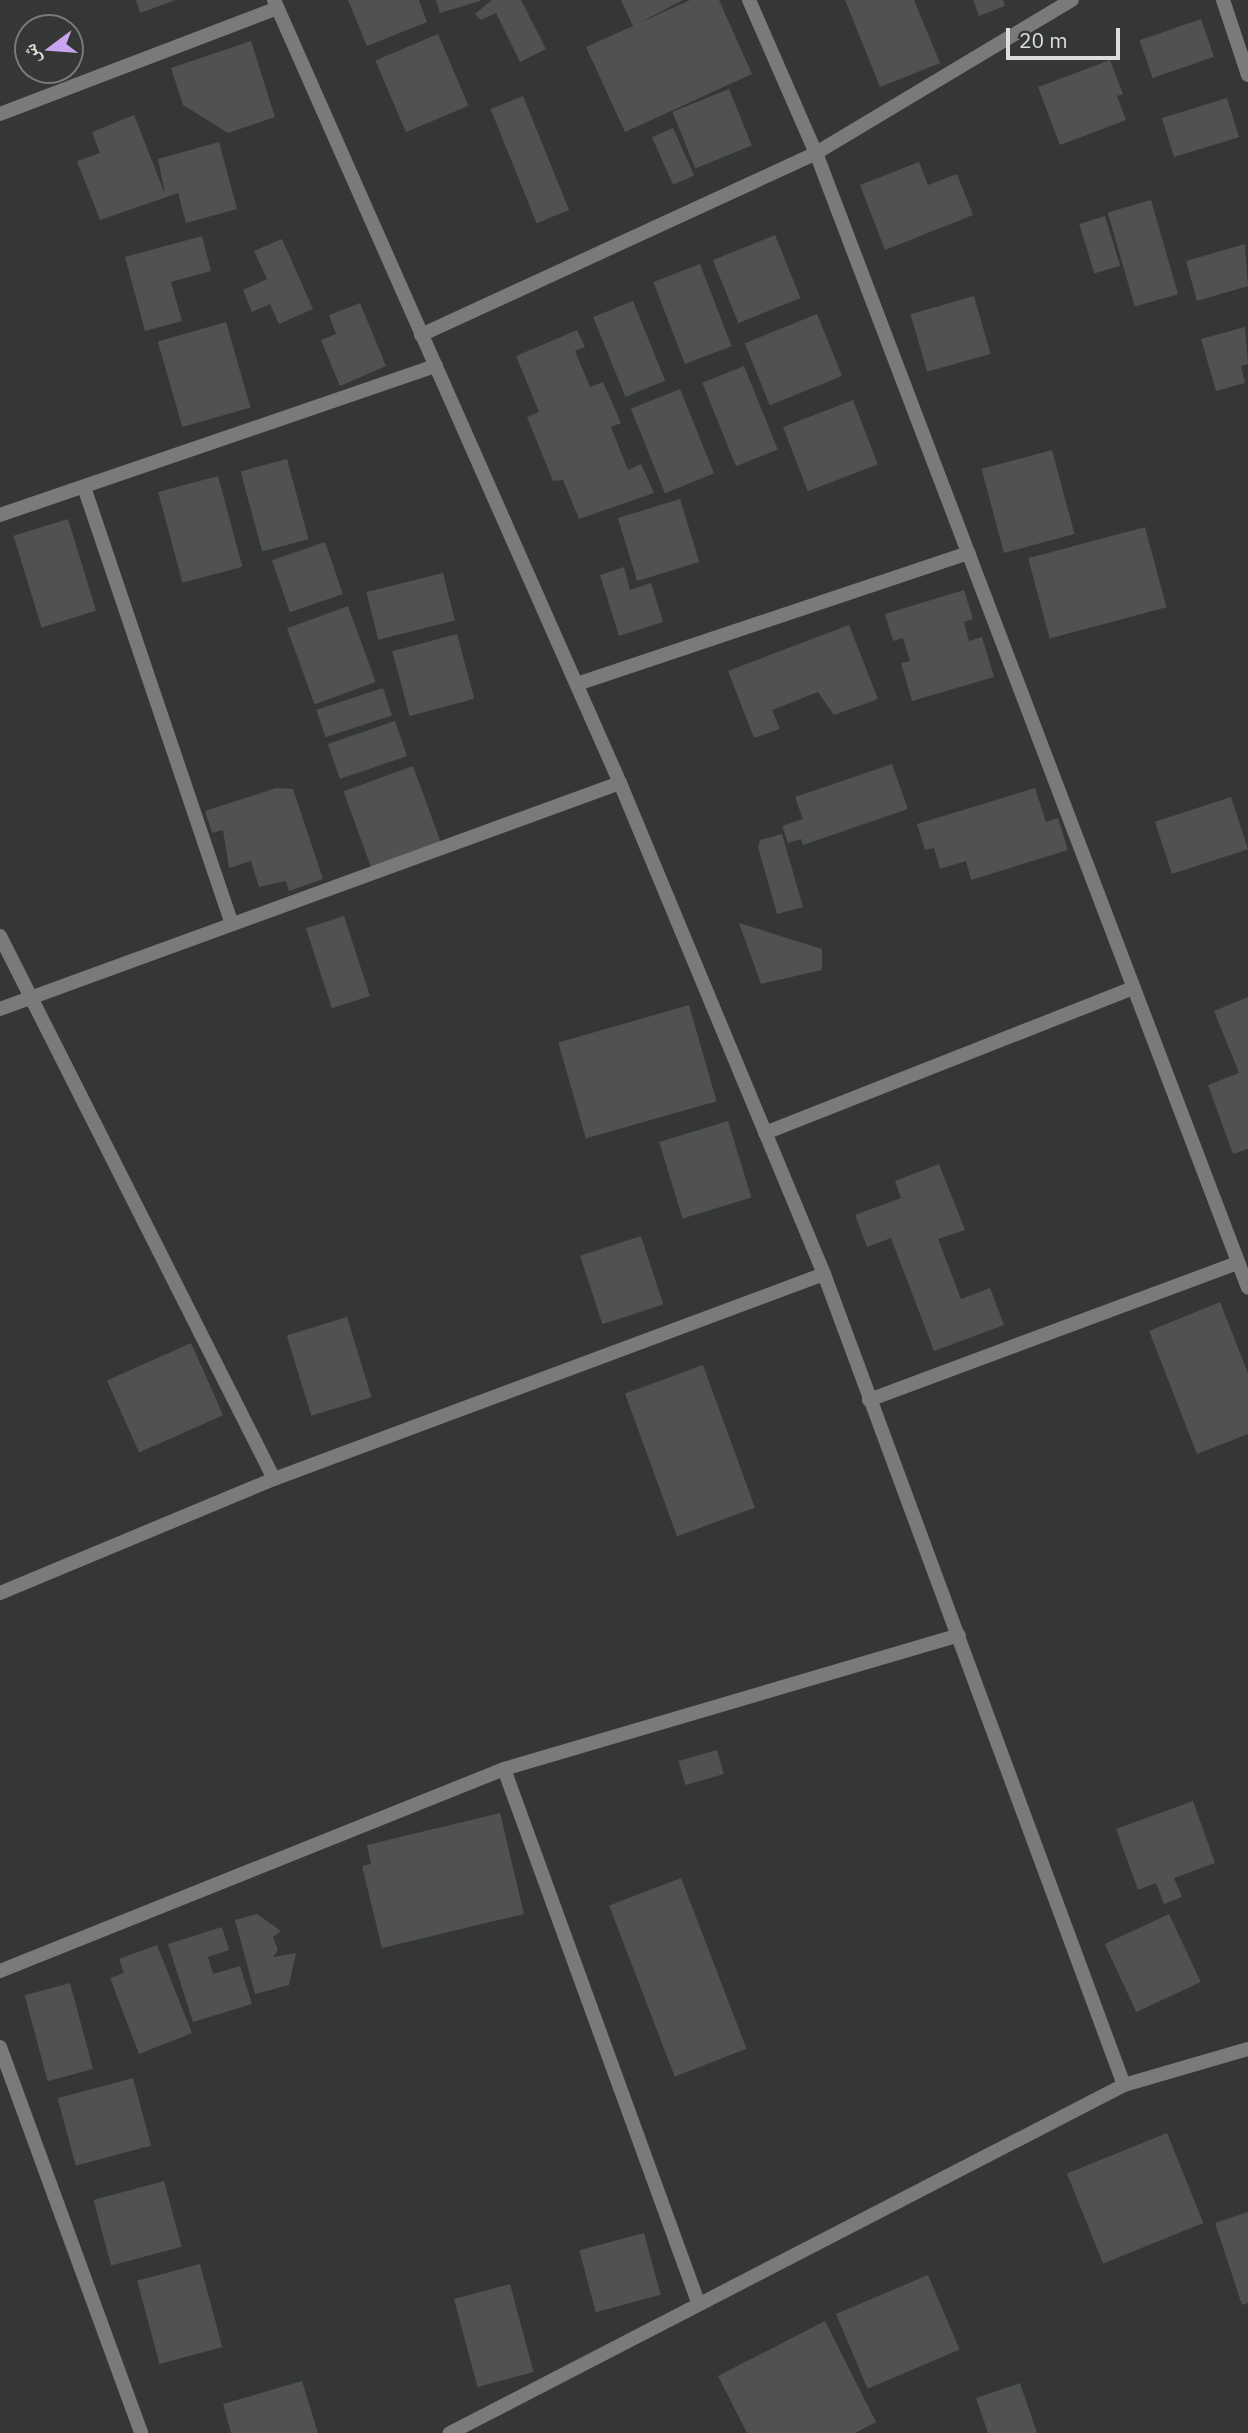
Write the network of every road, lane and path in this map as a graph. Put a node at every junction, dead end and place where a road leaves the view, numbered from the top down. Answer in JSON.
{"nodes":[{"id":1,"x":749,"y":0,"type":"edge"},
{"id":2,"x":1072,"y":0,"type":"edge"},
{"id":3,"x":1223,"y":0,"type":"edge"},
{"id":4,"x":276,"y":4,"type":"edge"},
{"id":5,"x":1248,"y":75,"type":"edge"},
{"id":6,"x":0,"y":114,"type":"edge"},
{"id":7,"x":816,"y":153,"type":"junction"},
{"id":8,"x":421,"y":335,"type":"junction"},
{"id":9,"x":436,"y":366,"type":"junction"},
{"id":10,"x":83,"y":487,"type":"junction"},
{"id":11,"x":0,"y":515,"type":"edge"},
{"id":12,"x":968,"y":553,"type":"junction"},
{"id":13,"x":577,"y":684,"type":"junction"},
{"id":14,"x":620,"y":783,"type":"junction"},
{"id":15,"x":232,"y":924,"type":"junction"},
{"id":16,"x":0,"y":936,"type":"edge"},
{"id":17,"x":1134,"y":988,"type":"junction"},
{"id":18,"x":31,"y":998,"type":"junction"},
{"id":19,"x":0,"y":1009,"type":"edge"},
{"id":20,"x":765,"y":1133,"type":"junction"},
{"id":21,"x":1238,"y":1263,"type":"junction"},
{"id":22,"x":824,"y":1274,"type":"junction"},
{"id":23,"x":1248,"y":1288,"type":"edge"},
{"id":24,"x":869,"y":1400,"type":"junction"},
{"id":25,"x":274,"y":1479,"type":"junction"},
{"id":26,"x":0,"y":1593,"type":"edge"},
{"id":27,"x":959,"y":1634,"type":"junction"},
{"id":28,"x":504,"y":1769,"type":"junction"},
{"id":29,"x":0,"y":1971,"type":"edge"},
{"id":30,"x":0,"y":2047,"type":"edge"},
{"id":31,"x":1248,"y":2049,"type":"edge"},
{"id":32,"x":1124,"y":2085,"type":"junction"},
{"id":33,"x":698,"y":2302,"type":"junction"},
{"id":34,"x":141,"y":2433,"type":"edge"},
{"id":35,"x":450,"y":2433,"type":"edge"}],
"edges":[{"from":1,"to":7,"type":"street"},
{"from":2,"to":7,"type":"street"},
{"from":3,"to":5,"type":"street"},
{"from":4,"to":6,"type":"street"},
{"from":4,"to":8,"type":"street"},
{"from":7,"to":8,"type":"street"},
{"from":7,"to":12,"type":"street"},
{"from":8,"to":9,"type":"street"},
{"from":9,"to":10,"type":"street"},
{"from":9,"to":13,"type":"street"},
{"from":10,"to":11,"type":"street"},
{"from":10,"to":15,"type":"street"},
{"from":12,"to":13,"type":"street"},
{"from":12,"to":17,"type":"street"},
{"from":13,"to":14,"type":"street"},
{"from":14,"to":15,"type":"street"},
{"from":14,"to":20,"type":"street"},
{"from":15,"to":18,"type":"street"},
{"from":16,"to":18,"type":"street"},
{"from":17,"to":20,"type":"street"},
{"from":17,"to":21,"type":"street"},
{"from":18,"to":19,"type":"street"},
{"from":18,"to":25,"type":"street"},
{"from":20,"to":22,"type":"street"},
{"from":21,"to":23,"type":"street"},
{"from":21,"to":24,"type":"street"},
{"from":22,"to":24,"type":"street"},
{"from":22,"to":25,"type":"street"},
{"from":24,"to":27,"type":"street"},
{"from":25,"to":26,"type":"street"},
{"from":27,"to":28,"type":"street"},
{"from":27,"to":32,"type":"street"},
{"from":28,"to":29,"type":"street"},
{"from":28,"to":33,"type":"street"},
{"from":30,"to":34,"type":"street"},
{"from":31,"to":32,"type":"street"},
{"from":32,"to":33,"type":"street"},
{"from":33,"to":35,"type":"street"}]}
